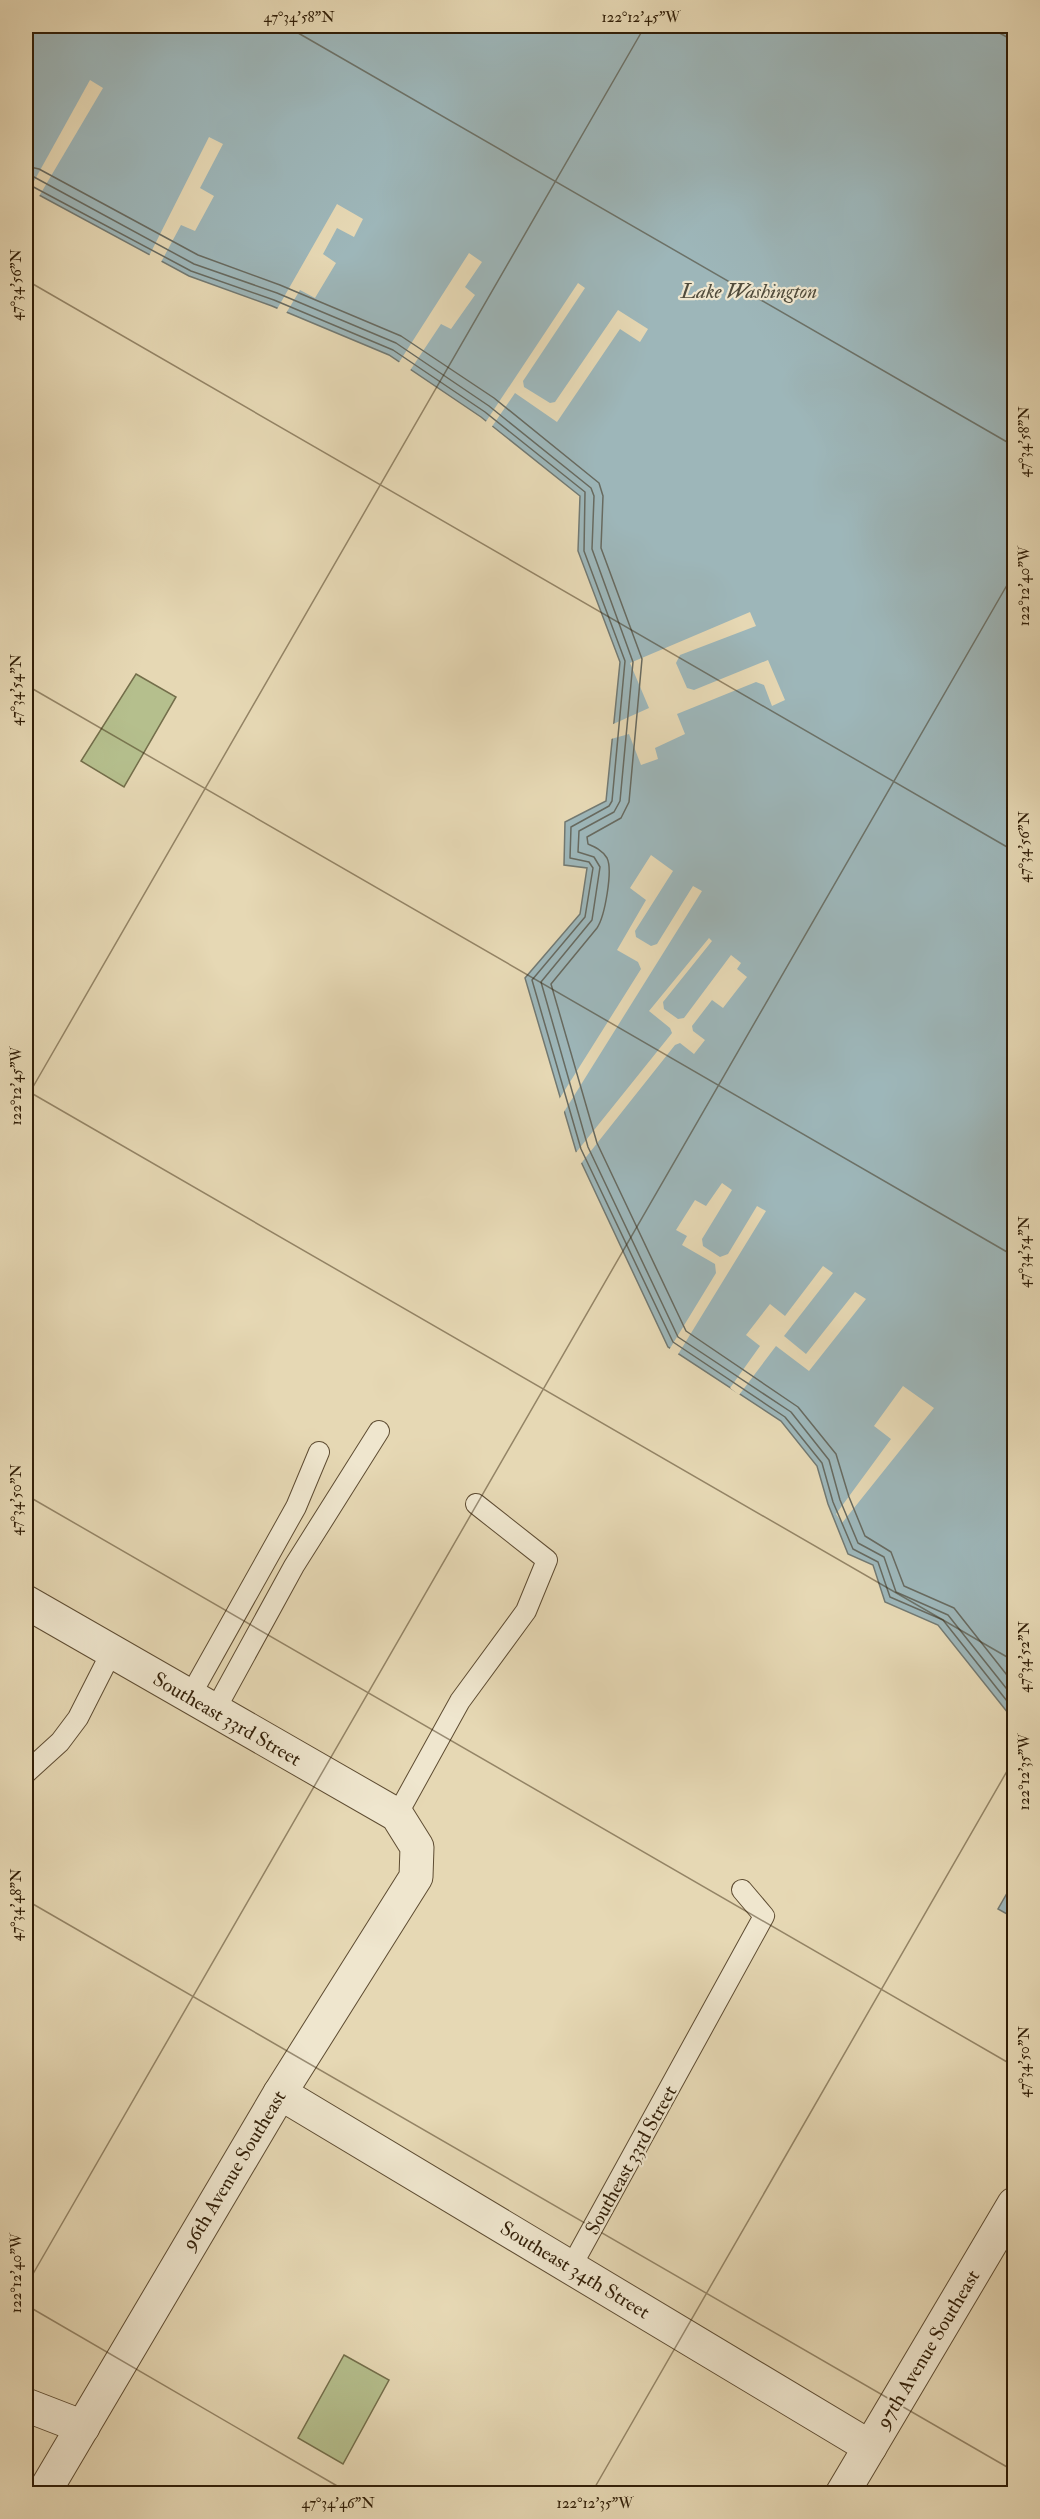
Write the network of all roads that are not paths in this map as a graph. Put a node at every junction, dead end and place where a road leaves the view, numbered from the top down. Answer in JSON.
{"nodes":[{"id":1,"x":379,"y":1431,"type":"dead end"},
{"id":2,"x":320,"y":1452,"type":"dead end"},
{"id":3,"x":476,"y":1504,"type":"dead end"},
{"id":4,"x":26,"y":1602,"type":"edge"},
{"id":5,"x":111,"y":1653,"type":"junction"},
{"id":6,"x":202,"y":1705,"type":"junction"},
{"id":7,"x":26,"y":1773,"type":"edge"},
{"id":8,"x":397,"y":1815,"type":"junction"},
{"id":9,"x":417,"y":1846,"type":"joint"},
{"id":10,"x":742,"y":1890,"type":"dead end"},
{"id":11,"x":280,"y":2093,"type":"junction"},
{"id":12,"x":1014,"y":2204,"type":"edge"},
{"id":13,"x":571,"y":2267,"type":"junction"},
{"id":14,"x":26,"y":2405,"type":"edge"},
{"id":15,"x":83,"y":2427,"type":"junction"},
{"id":16,"x":870,"y":2446,"type":"junction"},
{"id":17,"x":43,"y":2493,"type":"edge"},
{"id":18,"x":842,"y":2493,"type":"edge"}],
"edges":[{"from":1,"to":6,"type":"lane"},
{"from":2,"to":6,"type":"lane"},
{"from":3,"to":8,"type":"lane"},
{"from":4,"to":5,"type":"street","name":"Southeast 33rd Street"},
{"from":5,"to":6,"type":"street","name":"Southeast 33rd Street"},
{"from":5,"to":7,"type":"lane"},
{"from":6,"to":8,"type":"street","name":"Southeast 33rd Street"},
{"from":8,"to":9,"type":"street","name":"Southeast 33rd Street"},
{"from":9,"to":11,"type":"street","name":"96th Avenue Southeast"},
{"from":10,"to":13,"type":"lane","name":"Southeast 33rd Street"},
{"from":11,"to":13,"type":"street","name":"Southeast 34th Street"},
{"from":11,"to":15,"type":"street","name":"96th Avenue Southeast"},
{"from":12,"to":16,"type":"street","name":"97th Avenue Southeast"},
{"from":13,"to":16,"type":"street","name":"Southeast 34th Street"},
{"from":14,"to":15,"type":"street"},
{"from":15,"to":17,"type":"street","name":"96th Avenue Southeast"},
{"from":16,"to":18,"type":"street","name":"97th Avenue Southeast"}]}
